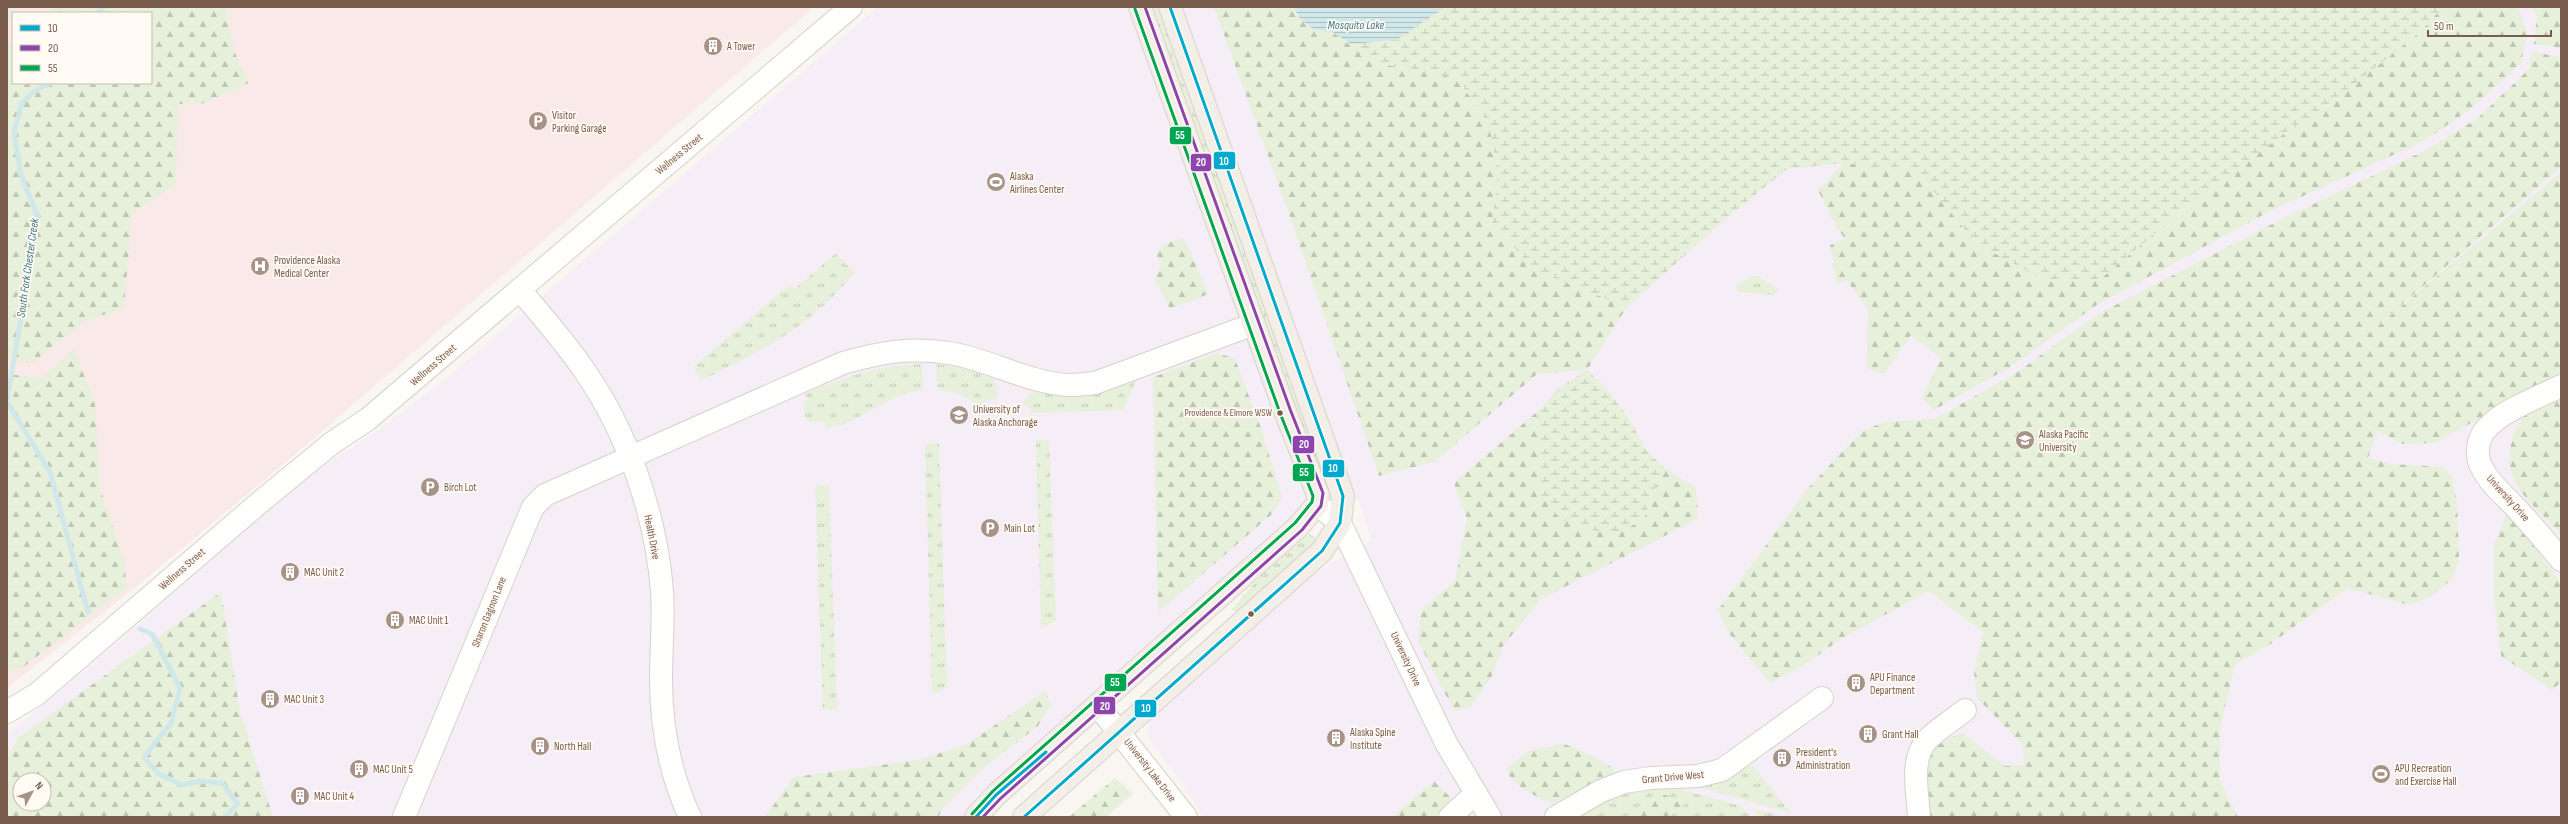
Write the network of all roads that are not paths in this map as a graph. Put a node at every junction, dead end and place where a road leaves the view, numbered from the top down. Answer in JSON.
{"nodes":[{"id":1,"x":851,"y":7,"type":"edge"},
{"id":2,"x":1140,"y":7,"type":"edge"},
{"id":3,"x":1170,"y":7,"type":"edge"},
{"id":4,"x":520,"y":290,"type":"junction"},
{"id":5,"x":1254,"y":324,"type":"junction"},
{"id":6,"x":2561,"y":386,"type":"edge"},
{"id":7,"x":629,"y":457,"type":"junction"},
{"id":8,"x":1318,"y":504,"type":"junction"},
{"id":9,"x":1340,"y":524,"type":"junction"},
{"id":10,"x":2561,"y":560,"type":"edge"},
{"id":11,"x":1822,"y":698,"type":"dead end"},
{"id":12,"x":1098,"y":706,"type":"junction"},
{"id":13,"x":1965,"y":710,"type":"dead end"},
{"id":14,"x":7,"y":712,"type":"edge"},
{"id":15,"x":1119,"y":730,"type":"junction"},
{"id":16,"x":1475,"y":794,"type":"junction"},
{"id":17,"x":404,"y":817,"type":"edge"},
{"id":18,"x":690,"y":817,"type":"edge"},
{"id":19,"x":976,"y":817,"type":"edge"},
{"id":20,"x":1024,"y":817,"type":"edge"},
{"id":21,"x":1186,"y":817,"type":"edge"},
{"id":22,"x":1450,"y":817,"type":"edge"},
{"id":23,"x":1490,"y":817,"type":"edge"},
{"id":24,"x":1556,"y":817,"type":"edge"},
{"id":25,"x":1919,"y":817,"type":"edge"}],
"edges":[{"from":1,"to":4,"type":"street","name":"Wellness Street"},
{"from":2,"to":5,"type":"main road"},
{"from":3,"to":9,"type":"main road"},
{"from":4,"to":7,"type":"street","name":"Health Drive"},
{"from":4,"to":14,"type":"street","name":"Wellness Street"},
{"from":5,"to":7,"type":"street","name":"Sharon Gagnon Lane"},
{"from":5,"to":8,"type":"main road"},
{"from":6,"to":10,"type":"street","name":"University Drive"},
{"from":7,"to":17,"type":"street","name":"Sharon Gagnon Lane"},
{"from":7,"to":18,"type":"street","name":"Health Drive"},
{"from":8,"to":9,"type":"street","name":"University Drive"},
{"from":8,"to":12,"type":"main road"},
{"from":9,"to":15,"type":"main road"},
{"from":9,"to":16,"type":"street","name":"University Drive"},
{"from":11,"to":24,"type":"street","name":"Grant Drive West"},
{"from":12,"to":15,"type":"street","name":"University Lake Drive"},
{"from":12,"to":19,"type":"main road"},
{"from":13,"to":25,"type":"street"},
{"from":15,"to":20,"type":"main road"},
{"from":15,"to":21,"type":"street","name":"University Lake Drive"},
{"from":16,"to":22,"type":"street"},
{"from":16,"to":23,"type":"street","name":"University Drive"}]}
